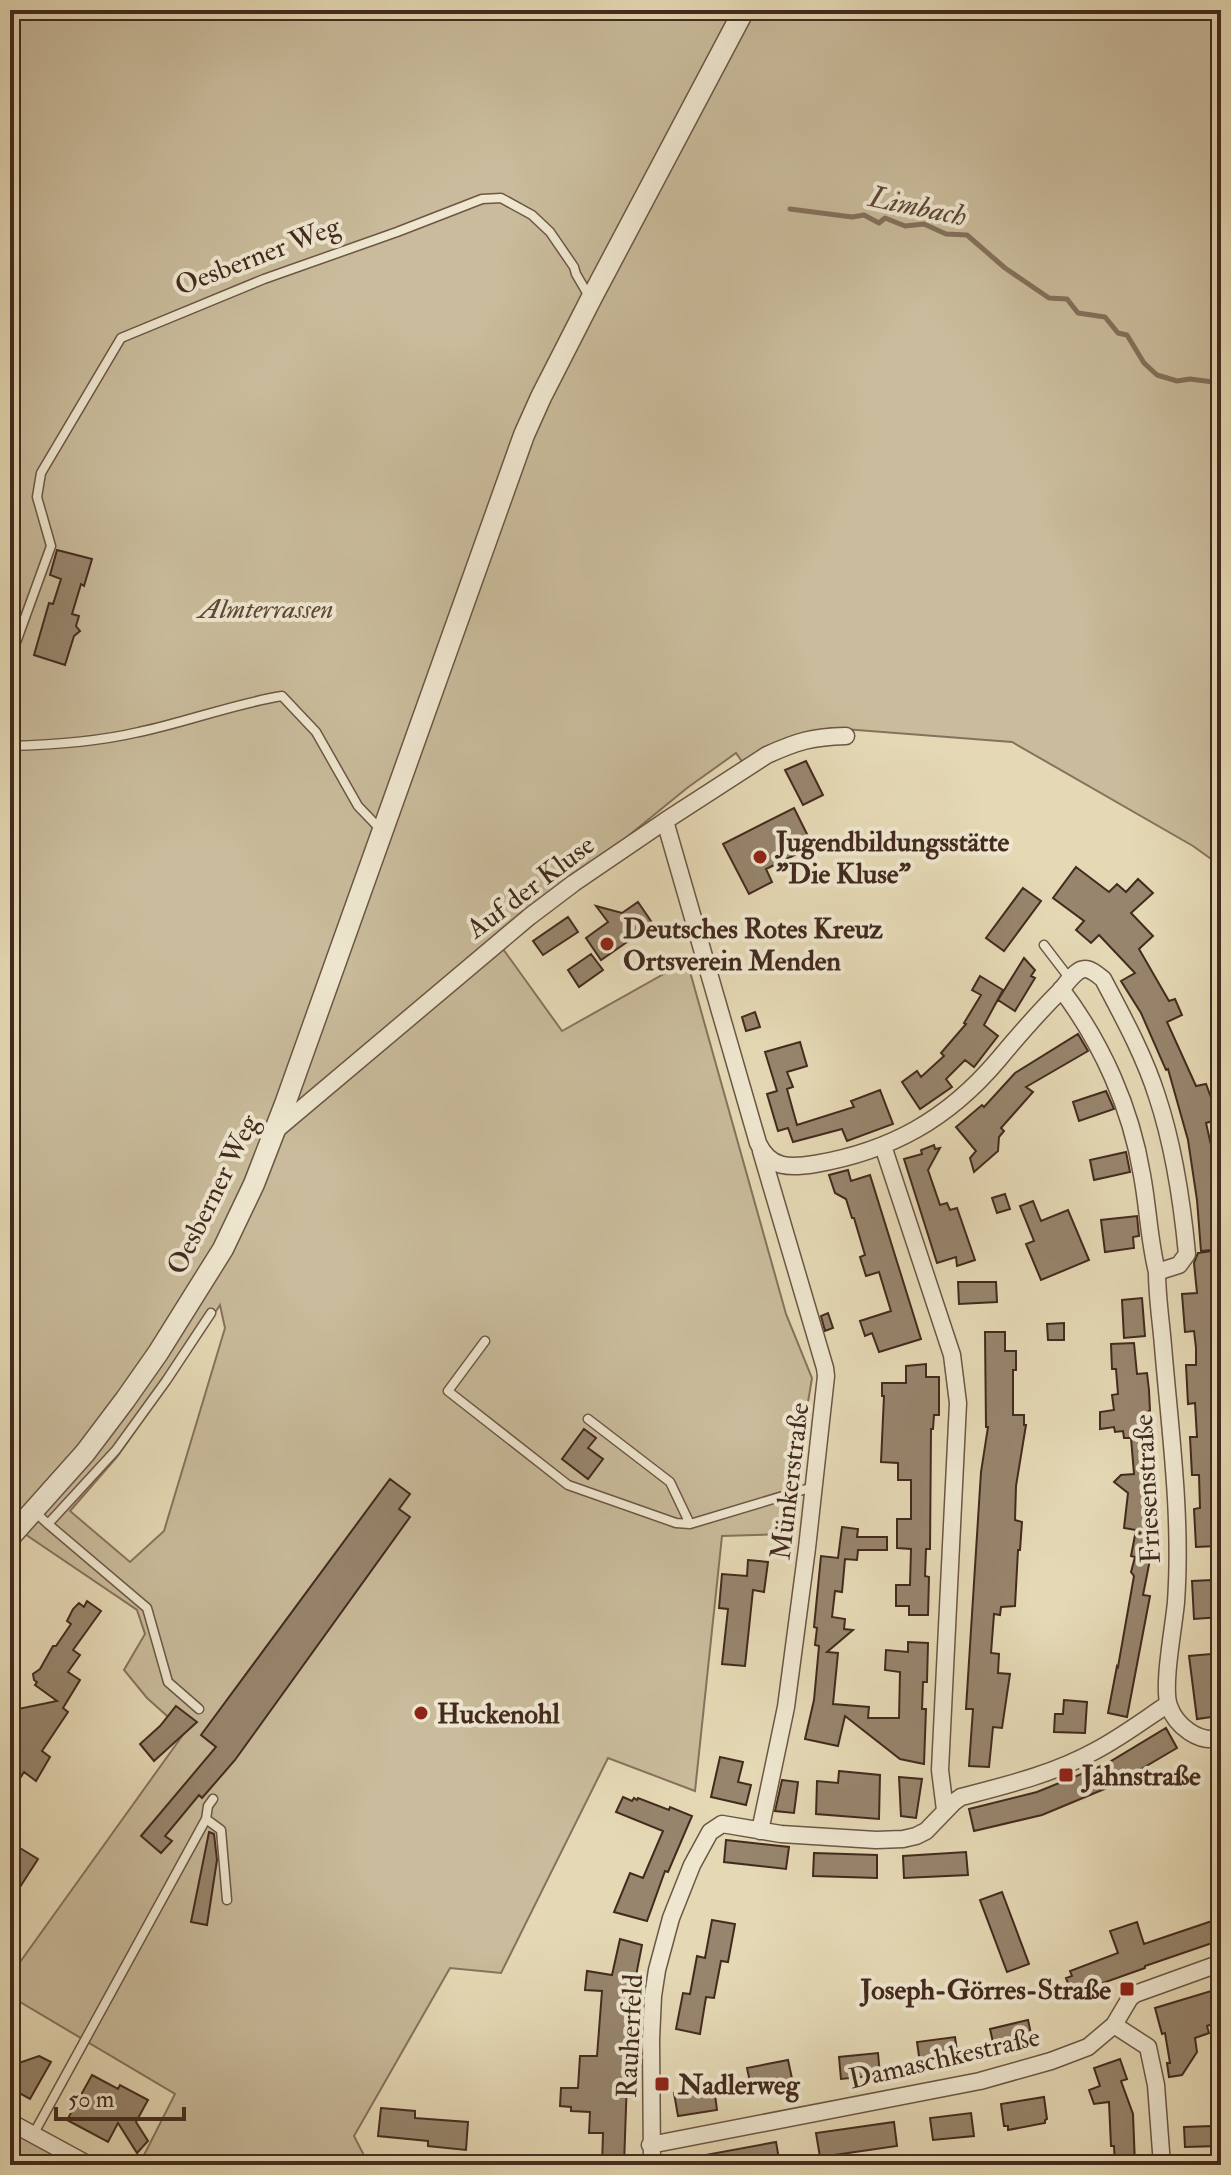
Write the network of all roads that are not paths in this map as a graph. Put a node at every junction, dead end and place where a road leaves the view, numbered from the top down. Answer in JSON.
{"nodes":[{"id":1,"x":744,"y":10,"type":"edge"},
{"id":2,"x":591,"y":299,"type":"junction"},
{"id":3,"x":10,"y":659,"type":"edge"},
{"id":4,"x":846,"y":736,"type":"dead end"},
{"id":5,"x":10,"y":746,"type":"edge"},
{"id":6,"x":665,"y":821,"type":"junction"},
{"id":7,"x":382,"y":831,"type":"junction"},
{"id":8,"x":1044,"y":945,"type":"dead end"},
{"id":9,"x":1070,"y":980,"type":"junction"},
{"id":10,"x":275,"y":1131,"type":"junction"},
{"id":11,"x":883,"y":1146,"type":"junction"},
{"id":12,"x":760,"y":1147,"type":"junction"},
{"id":13,"x":1157,"y":1272,"type":"junction"},
{"id":14,"x":211,"y":1313,"type":"dead end"},
{"id":15,"x":485,"y":1341,"type":"dead end"},
{"id":16,"x":588,"y":1419,"type":"dead end"},
{"id":17,"x":814,"y":1487,"type":"junction"},
{"id":18,"x":41,"y":1518,"type":"junction"},
{"id":19,"x":690,"y":1524,"type":"junction"},
{"id":20,"x":10,"y":1537,"type":"edge"},
{"id":21,"x":1168,"y":1704,"type":"junction"},
{"id":22,"x":199,"y":1709,"type":"dead end"},
{"id":23,"x":1221,"y":1738,"type":"edge"},
{"id":24,"x":213,"y":1799,"type":"dead end"},
{"id":25,"x":945,"y":1810,"type":"junction"},
{"id":26,"x":206,"y":1819,"type":"junction"},
{"id":27,"x":760,"y":1831,"type":"junction"},
{"id":28,"x":227,"y":1900,"type":"dead end"},
{"id":29,"x":1221,"y":1963,"type":"edge"},
{"id":30,"x":1114,"y":2025,"type":"junction"},
{"id":31,"x":10,"y":2122,"type":"edge"},
{"id":32,"x":33,"y":2135,"type":"junction"},
{"id":33,"x":650,"y":2145,"type":"junction"},
{"id":34,"x":89,"y":2165,"type":"edge"},
{"id":35,"x":652,"y":2165,"type":"edge"},
{"id":36,"x":1162,"y":2165,"type":"edge"}],
"edges":[{"from":1,"to":2,"type":"street","name":"Oesberner Weg"},
{"from":2,"to":3,"type":"lane","name":"Oesberner Weg"},
{"from":2,"to":7,"type":"street","name":"Oesberner Weg"},
{"from":4,"to":6,"type":"street","name":"Auf der Kluse"},
{"from":5,"to":7,"type":"lane"},
{"from":6,"to":10,"type":"street","name":"Auf der Kluse"},
{"from":6,"to":12,"type":"street","name":"Münkerstraße"},
{"from":7,"to":10,"type":"street","name":"Oesberner Weg"},
{"from":8,"to":9,"type":"lane"},
{"from":9,"to":11,"type":"street"},
{"from":9,"to":13,"type":"street","name":"Friesenstraße"},
{"from":9,"to":13,"type":"street"},
{"from":10,"to":18,"type":"street","name":"Oesberner Weg"},
{"from":11,"to":12,"type":"street"},
{"from":11,"to":25,"type":"street"},
{"from":12,"to":17,"type":"street","name":"Münkerstraße"},
{"from":13,"to":21,"type":"street","name":"Friesenstraße"},
{"from":14,"to":18,"type":"lane"},
{"from":15,"to":19,"type":"lane"},
{"from":16,"to":19,"type":"lane"},
{"from":17,"to":19,"type":"lane"},
{"from":17,"to":27,"type":"street","name":"Münkerstraße"},
{"from":18,"to":20,"type":"street","name":"Oesberner Weg"},
{"from":18,"to":22,"type":"lane"},
{"from":21,"to":23,"type":"street"},
{"from":21,"to":25,"type":"street"},
{"from":24,"to":26,"type":"lane"},
{"from":25,"to":27,"type":"street"},
{"from":26,"to":28,"type":"lane"},
{"from":26,"to":32,"type":"lane"},
{"from":27,"to":33,"type":"street","name":"Rauherfeld"},
{"from":29,"to":30,"type":"street","name":"Damaschkestraße"},
{"from":30,"to":33,"type":"street","name":"Damaschkestraße"},
{"from":30,"to":36,"type":"street"},
{"from":31,"to":32,"type":"street"},
{"from":32,"to":34,"type":"street"},
{"from":33,"to":35,"type":"street","name":"Rauherfeld"}]}
